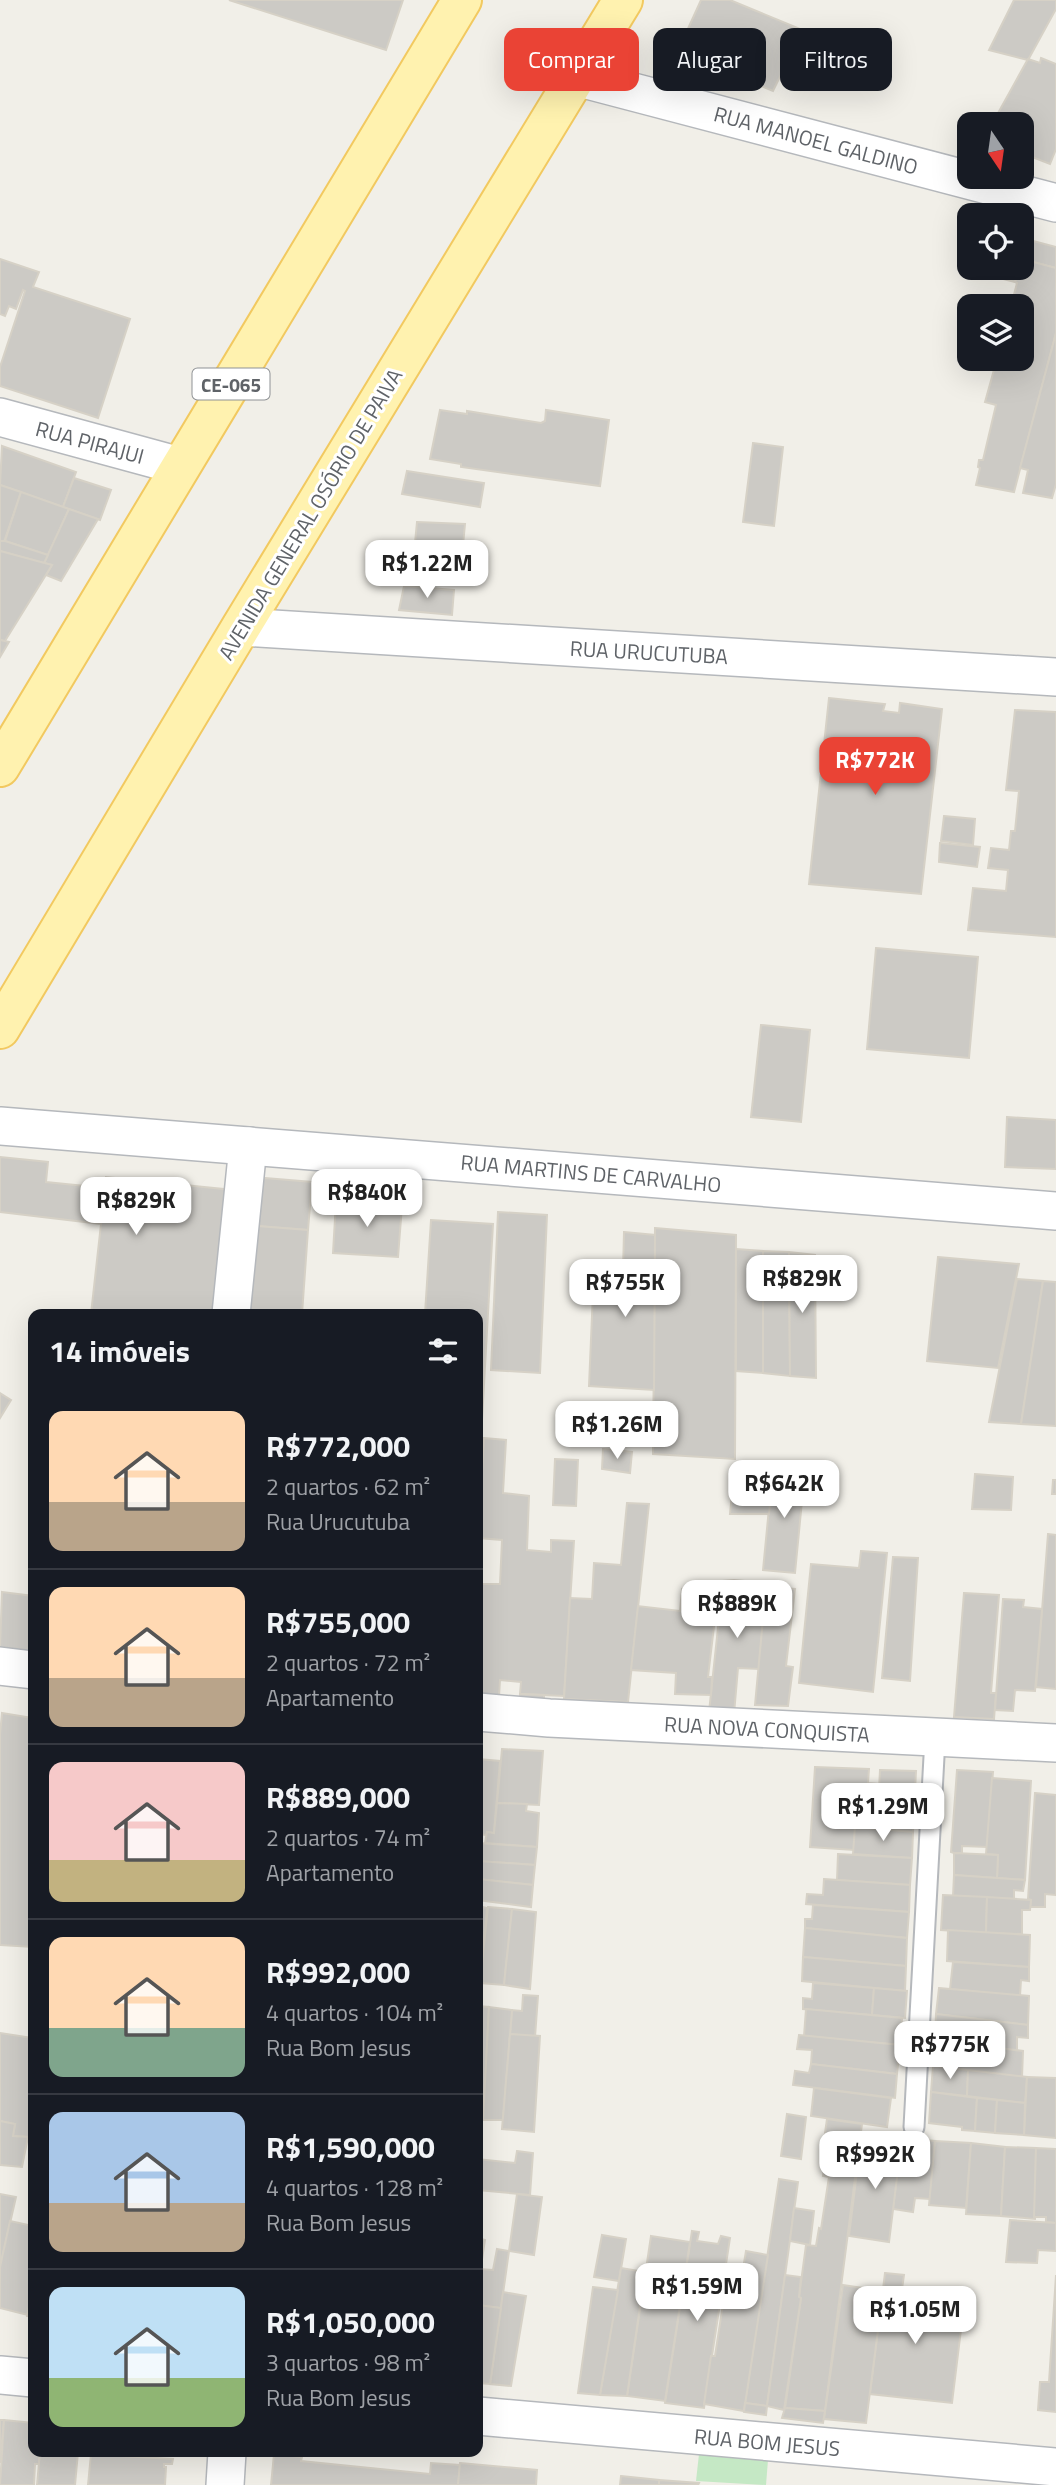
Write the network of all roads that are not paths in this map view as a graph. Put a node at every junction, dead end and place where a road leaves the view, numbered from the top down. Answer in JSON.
{"nodes":[{"id":1,"x":462,"y":0,"type":"edge"},
{"id":2,"x":623,"y":0,"type":"edge"},
{"id":3,"x":606,"y":28,"type":"edge"},
{"id":4,"x":567,"y":91,"type":"edge"},
{"id":5,"x":629,"y":91,"type":"edge"},
{"id":6,"x":1056,"y":203,"type":"edge"},
{"id":7,"x":0,"y":417,"type":"edge"},
{"id":8,"x":180,"y":466,"type":"junction"},
{"id":9,"x":241,"y":627,"type":"junction"},
{"id":10,"x":1056,"y":677,"type":"edge"},
{"id":11,"x":0,"y":767,"type":"edge"},
{"id":12,"x":0,"y":1029,"type":"edge"},
{"id":13,"x":0,"y":1126,"type":"edge"},
{"id":14,"x":248,"y":1146,"type":"junction"},
{"id":15,"x":1056,"y":1211,"type":"edge"},
{"id":16,"x":232,"y":1309,"type":"edge"},
{"id":17,"x":0,"y":1666,"type":"edge"},
{"id":18,"x":28,"y":1669,"type":"edge"},
{"id":19,"x":483,"y":1712,"type":"edge"},
{"id":20,"x":934,"y":1738,"type":"junction"},
{"id":21,"x":1056,"y":1743,"type":"edge"},
{"id":22,"x":914,"y":2127,"type":"dead end"},
{"id":23,"x":0,"y":2375,"type":"edge"},
{"id":24,"x":28,"y":2378,"type":"edge"},
{"id":25,"x":483,"y":2416,"type":"edge"},
{"id":26,"x":227,"y":2457,"type":"edge"},
{"id":27,"x":1056,"y":2467,"type":"edge"},
{"id":28,"x":225,"y":2485,"type":"edge"}],
"edges":[{"from":1,"to":8,"type":"main road","number":"CE-065"},
{"from":2,"to":3,"type":"main road","name":"AVENIDA GENERAL OSÓRIO DE PAIVA"},
{"from":4,"to":9,"type":"main road","name":"AVENIDA GENERAL OSÓRIO DE PAIVA"},
{"from":5,"to":6,"type":"street","name":"RUA MANOEL GALDINO"},
{"from":7,"to":8,"type":"street","name":"RUA PIRAJUI"},
{"from":8,"to":11,"type":"main road","number":"CE-065"},
{"from":9,"to":10,"type":"street","name":"RUA URUCUTUBA"},
{"from":9,"to":12,"type":"main road","name":"AVENIDA GENERAL OSÓRIO DE PAIVA"},
{"from":13,"to":14,"type":"street","name":"RUA MARTINS DE CARVALHO"},
{"from":14,"to":15,"type":"street","name":"RUA MARTINS DE CARVALHO"},
{"from":14,"to":16,"type":"street"},
{"from":17,"to":18,"type":"street"},
{"from":19,"to":20,"type":"street","name":"RUA NOVA CONQUISTA"},
{"from":20,"to":21,"type":"street","name":"RUA NOVA CONQUISTA"},
{"from":20,"to":22,"type":"lane"},
{"from":23,"to":24,"type":"street"},
{"from":25,"to":27,"type":"street","name":"RUA BOM JESUS"},
{"from":26,"to":28,"type":"street"}]}
